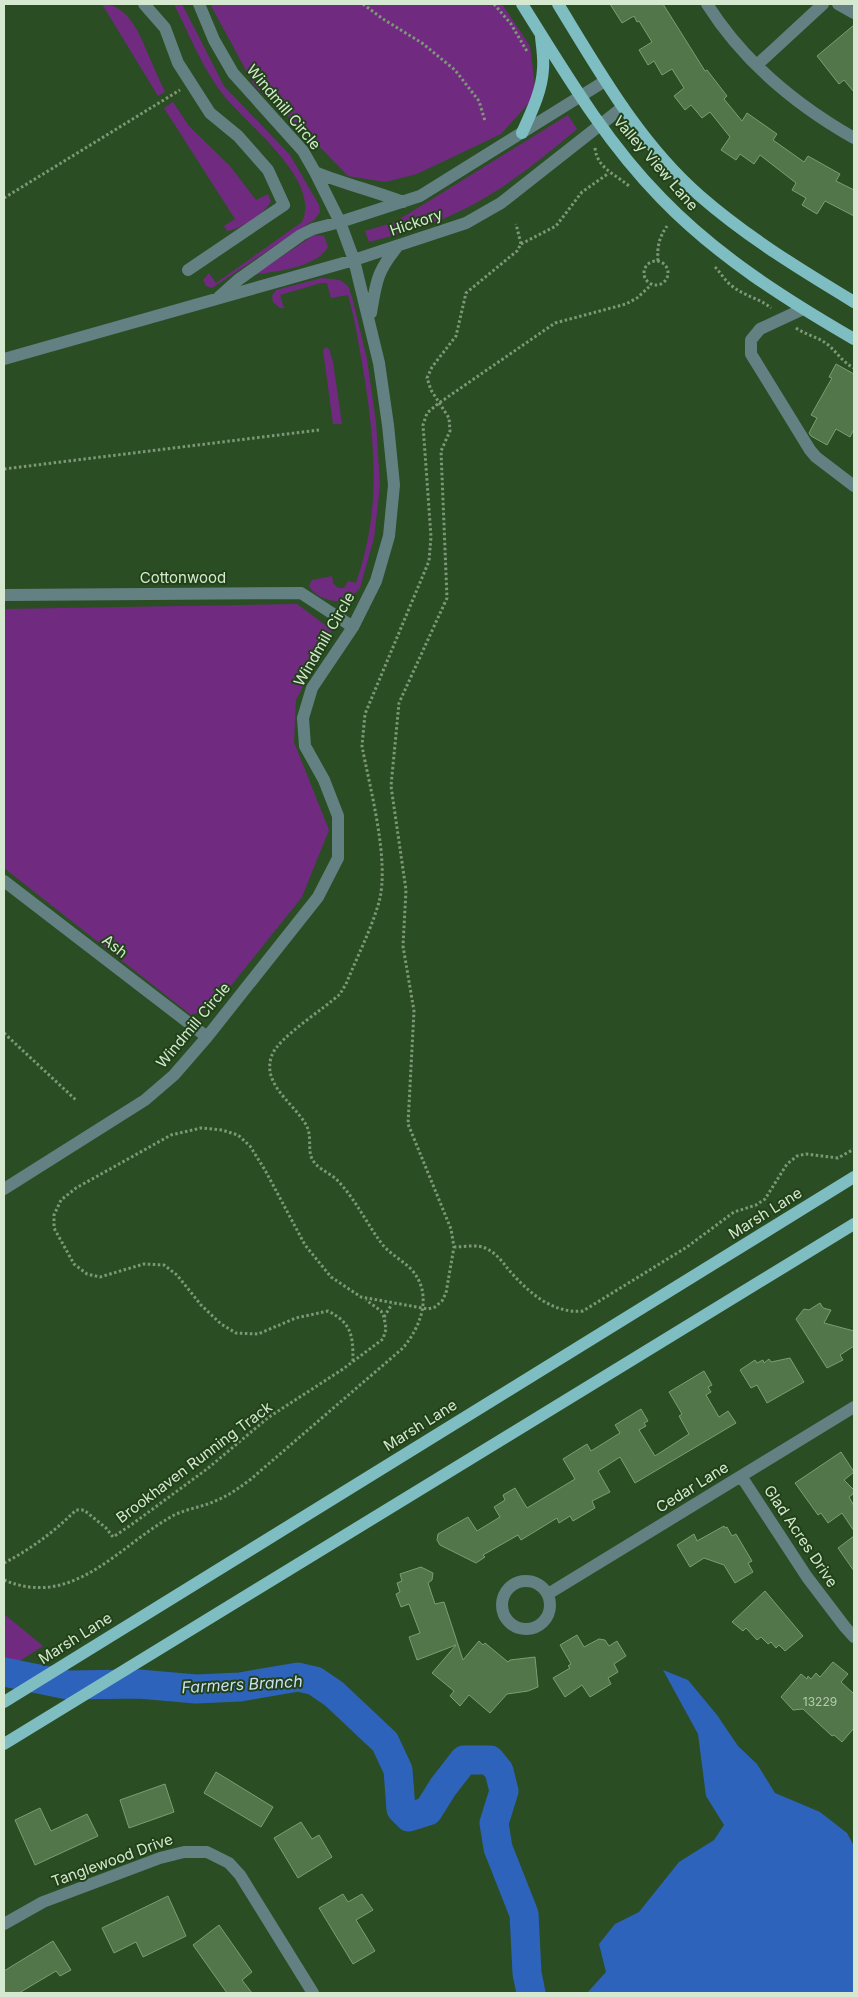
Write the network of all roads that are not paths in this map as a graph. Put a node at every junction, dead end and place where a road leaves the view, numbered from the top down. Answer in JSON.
{"nodes":[{"id":1,"x":144,"y":4,"type":"edge"},
{"id":2,"x":199,"y":4,"type":"edge"},
{"id":3,"x":522,"y":4,"type":"edge"},
{"id":4,"x":558,"y":4,"type":"edge"},
{"id":5,"x":707,"y":4,"type":"edge"},
{"id":6,"x":823,"y":4,"type":"edge"},
{"id":7,"x":838,"y":4,"type":"edge"},
{"id":8,"x":854,"y":13,"type":"edge"},
{"id":9,"x":541,"y":34,"type":"junction"},
{"id":10,"x":757,"y":65,"type":"junction"},
{"id":11,"x":605,"y":81,"type":"junction"},
{"id":12,"x":580,"y":96,"type":"junction"},
{"id":13,"x":623,"y":106,"type":"junction"},
{"id":14,"x":600,"y":124,"type":"junction"},
{"id":15,"x":522,"y":133,"type":"junction"},
{"id":16,"x":854,"y":138,"type":"edge"},
{"id":17,"x":315,"y":172,"type":"junction"},
{"id":18,"x":403,"y":202,"type":"junction"},
{"id":19,"x":340,"y":222,"type":"junction"},
{"id":20,"x":400,"y":245,"type":"junction"},
{"id":21,"x":354,"y":260,"type":"junction"},
{"id":22,"x":188,"y":270,"type":"dead end"},
{"id":23,"x":217,"y":298,"type":"junction"},
{"id":24,"x":854,"y":302,"type":"edge"},
{"id":25,"x":803,"y":309,"type":"junction"},
{"id":26,"x":370,"y":321,"type":"junction"},
{"id":27,"x":854,"y":339,"type":"edge"},
{"id":28,"x":4,"y":359,"type":"edge"},
{"id":29,"x":854,"y":486,"type":"edge"},
{"id":30,"x":4,"y":594,"type":"edge"},
{"id":31,"x":353,"y":626,"type":"junction"},
{"id":32,"x":4,"y":881,"type":"edge"},
{"id":33,"x":206,"y":1037,"type":"junction"},
{"id":34,"x":854,"y":1178,"type":"edge"},
{"id":35,"x":4,"y":1189,"type":"edge"},
{"id":36,"x":854,"y":1224,"type":"edge"},
{"id":37,"x":854,"y":1407,"type":"edge"},
{"id":38,"x":741,"y":1476,"type":"junction"},
{"id":39,"x":548,"y":1594,"type":"dead end"},
{"id":40,"x":854,"y":1637,"type":"edge"},
{"id":41,"x":4,"y":1702,"type":"edge"},
{"id":42,"x":4,"y":1744,"type":"edge"},
{"id":43,"x":4,"y":1924,"type":"edge"},
{"id":44,"x":313,"y":1993,"type":"edge"}],
"edges":[{"from":1,"to":22,"type":"street"},
{"from":2,"to":17,"type":"street","name":"Windmill Circle"},
{"from":3,"to":9,"type":"main road","name":"Valley View Lane"},
{"from":4,"to":11,"type":"main road","name":"Valley View Lane"},
{"from":5,"to":10,"type":"street"},
{"from":6,"to":10,"type":"street"},
{"from":7,"to":8,"type":"street"},
{"from":9,"to":12,"type":"main road","name":"Valley View Lane"},
{"from":9,"to":15,"type":"main road"},
{"from":10,"to":16,"type":"street"},
{"from":11,"to":12,"type":"street","name":"Hickory"},
{"from":11,"to":13,"type":"main road","name":"Valley View Lane"},
{"from":12,"to":14,"type":"main road","name":"Valley View Lane"},
{"from":12,"to":15,"type":"street","name":"Hickory"},
{"from":13,"to":14,"type":"street","name":"Hickory"},
{"from":13,"to":24,"type":"main road","name":"Valley View Lane"},
{"from":14,"to":20,"type":"street","name":"Hickory"},
{"from":14,"to":25,"type":"main road","name":"Valley View Lane"},
{"from":15,"to":18,"type":"street","name":"Hickory"},
{"from":17,"to":18,"type":"street"},
{"from":17,"to":19,"type":"street","name":"Windmill Circle"},
{"from":18,"to":19,"type":"street","name":"Hickory"},
{"from":19,"to":21,"type":"street","name":"Windmill Circle"},
{"from":19,"to":23,"type":"street","name":"Hickory"},
{"from":20,"to":21,"type":"street","name":"Hickory"},
{"from":20,"to":26,"type":"street"},
{"from":21,"to":23,"type":"street","name":"Hickory"},
{"from":21,"to":26,"type":"street","name":"Windmill Circle"},
{"from":23,"to":28,"type":"street","name":"Hickory"},
{"from":25,"to":27,"type":"main road","name":"Valley View Lane"},
{"from":25,"to":29,"type":"street"},
{"from":26,"to":31,"type":"street","name":"Windmill Circle"},
{"from":30,"to":31,"type":"street","name":"Cottonwood"},
{"from":31,"to":33,"type":"street","name":"Windmill Circle"},
{"from":32,"to":33,"type":"street","name":"Ash"},
{"from":33,"to":35,"type":"street","name":"Windmill Circle"},
{"from":34,"to":41,"type":"main road","name":"Marsh Lane"},
{"from":36,"to":42,"type":"main road"},
{"from":37,"to":38,"type":"street","name":"Cedar Lane"},
{"from":38,"to":39,"type":"street","name":"Cedar Lane"},
{"from":38,"to":40,"type":"street","name":"Glad Acres Drive"},
{"from":43,"to":44,"type":"street","name":"Tanglewood Drive"}]}
